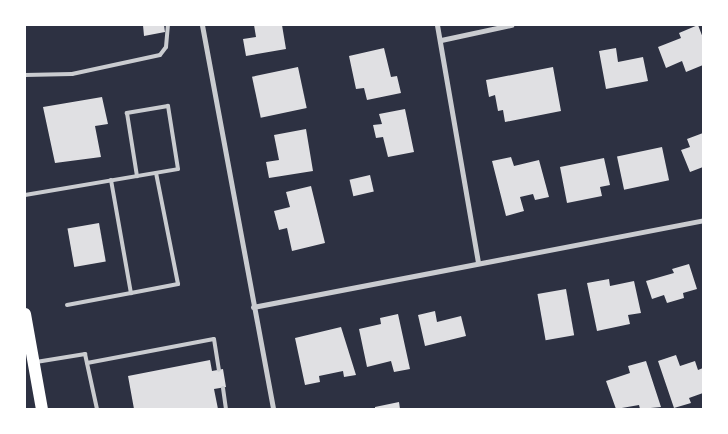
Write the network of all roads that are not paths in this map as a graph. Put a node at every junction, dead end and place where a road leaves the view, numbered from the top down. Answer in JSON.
{"nodes":[{"id":1,"x":168,"y":25,"type":"edge"},
{"id":2,"x":202,"y":25,"type":"edge"},
{"id":3,"x":437,"y":25,"type":"edge"},
{"id":4,"x":511,"y":25,"type":"edge"},
{"id":5,"x":440,"y":40,"type":"junction"},
{"id":6,"x":25,"y":75,"type":"edge"},
{"id":7,"x":156,"y":173,"type":"junction"},
{"id":8,"x":138,"y":176,"type":"junction"},
{"id":9,"x":111,"y":180,"type":"junction"},
{"id":10,"x":25,"y":195,"type":"edge"},
{"id":11,"x":703,"y":220,"type":"edge"},
{"id":12,"x":478,"y":262,"type":"junction"},
{"id":13,"x":131,"y":293,"type":"junction"},
{"id":14,"x":67,"y":305,"type":"dead end"},
{"id":15,"x":253,"y":307,"type":"junction"},
{"id":16,"x":25,"y":314,"type":"edge"},
{"id":17,"x":34,"y":362,"type":"junction"},
{"id":18,"x":87,"y":363,"type":"junction"},
{"id":19,"x":219,"y":370,"type":"dead end"},
{"id":20,"x":222,"y":388,"type":"dead end"},
{"id":21,"x":42,"y":409,"type":"edge"},
{"id":22,"x":97,"y":409,"type":"edge"},
{"id":23,"x":226,"y":409,"type":"edge"},
{"id":24,"x":273,"y":409,"type":"edge"}],
"edges":[{"from":1,"to":6,"type":"lane"},
{"from":2,"to":15,"type":"street"},
{"from":3,"to":5,"type":"street"},
{"from":4,"to":5,"type":"street"},
{"from":5,"to":12,"type":"street"},
{"from":7,"to":8,"type":"lane"},
{"from":7,"to":8,"type":"lane"},
{"from":7,"to":13,"type":"lane"},
{"from":8,"to":9,"type":"lane"},
{"from":9,"to":10,"type":"lane"},
{"from":9,"to":13,"type":"lane"},
{"from":11,"to":12,"type":"street"},
{"from":12,"to":15,"type":"street"},
{"from":13,"to":14,"type":"lane"},
{"from":15,"to":24,"type":"street"},
{"from":16,"to":17,"type":"main road"},
{"from":17,"to":18,"type":"lane"},
{"from":17,"to":21,"type":"main road"},
{"from":18,"to":19,"type":"lane"},
{"from":18,"to":22,"type":"lane"},
{"from":20,"to":23,"type":"lane"}]}
